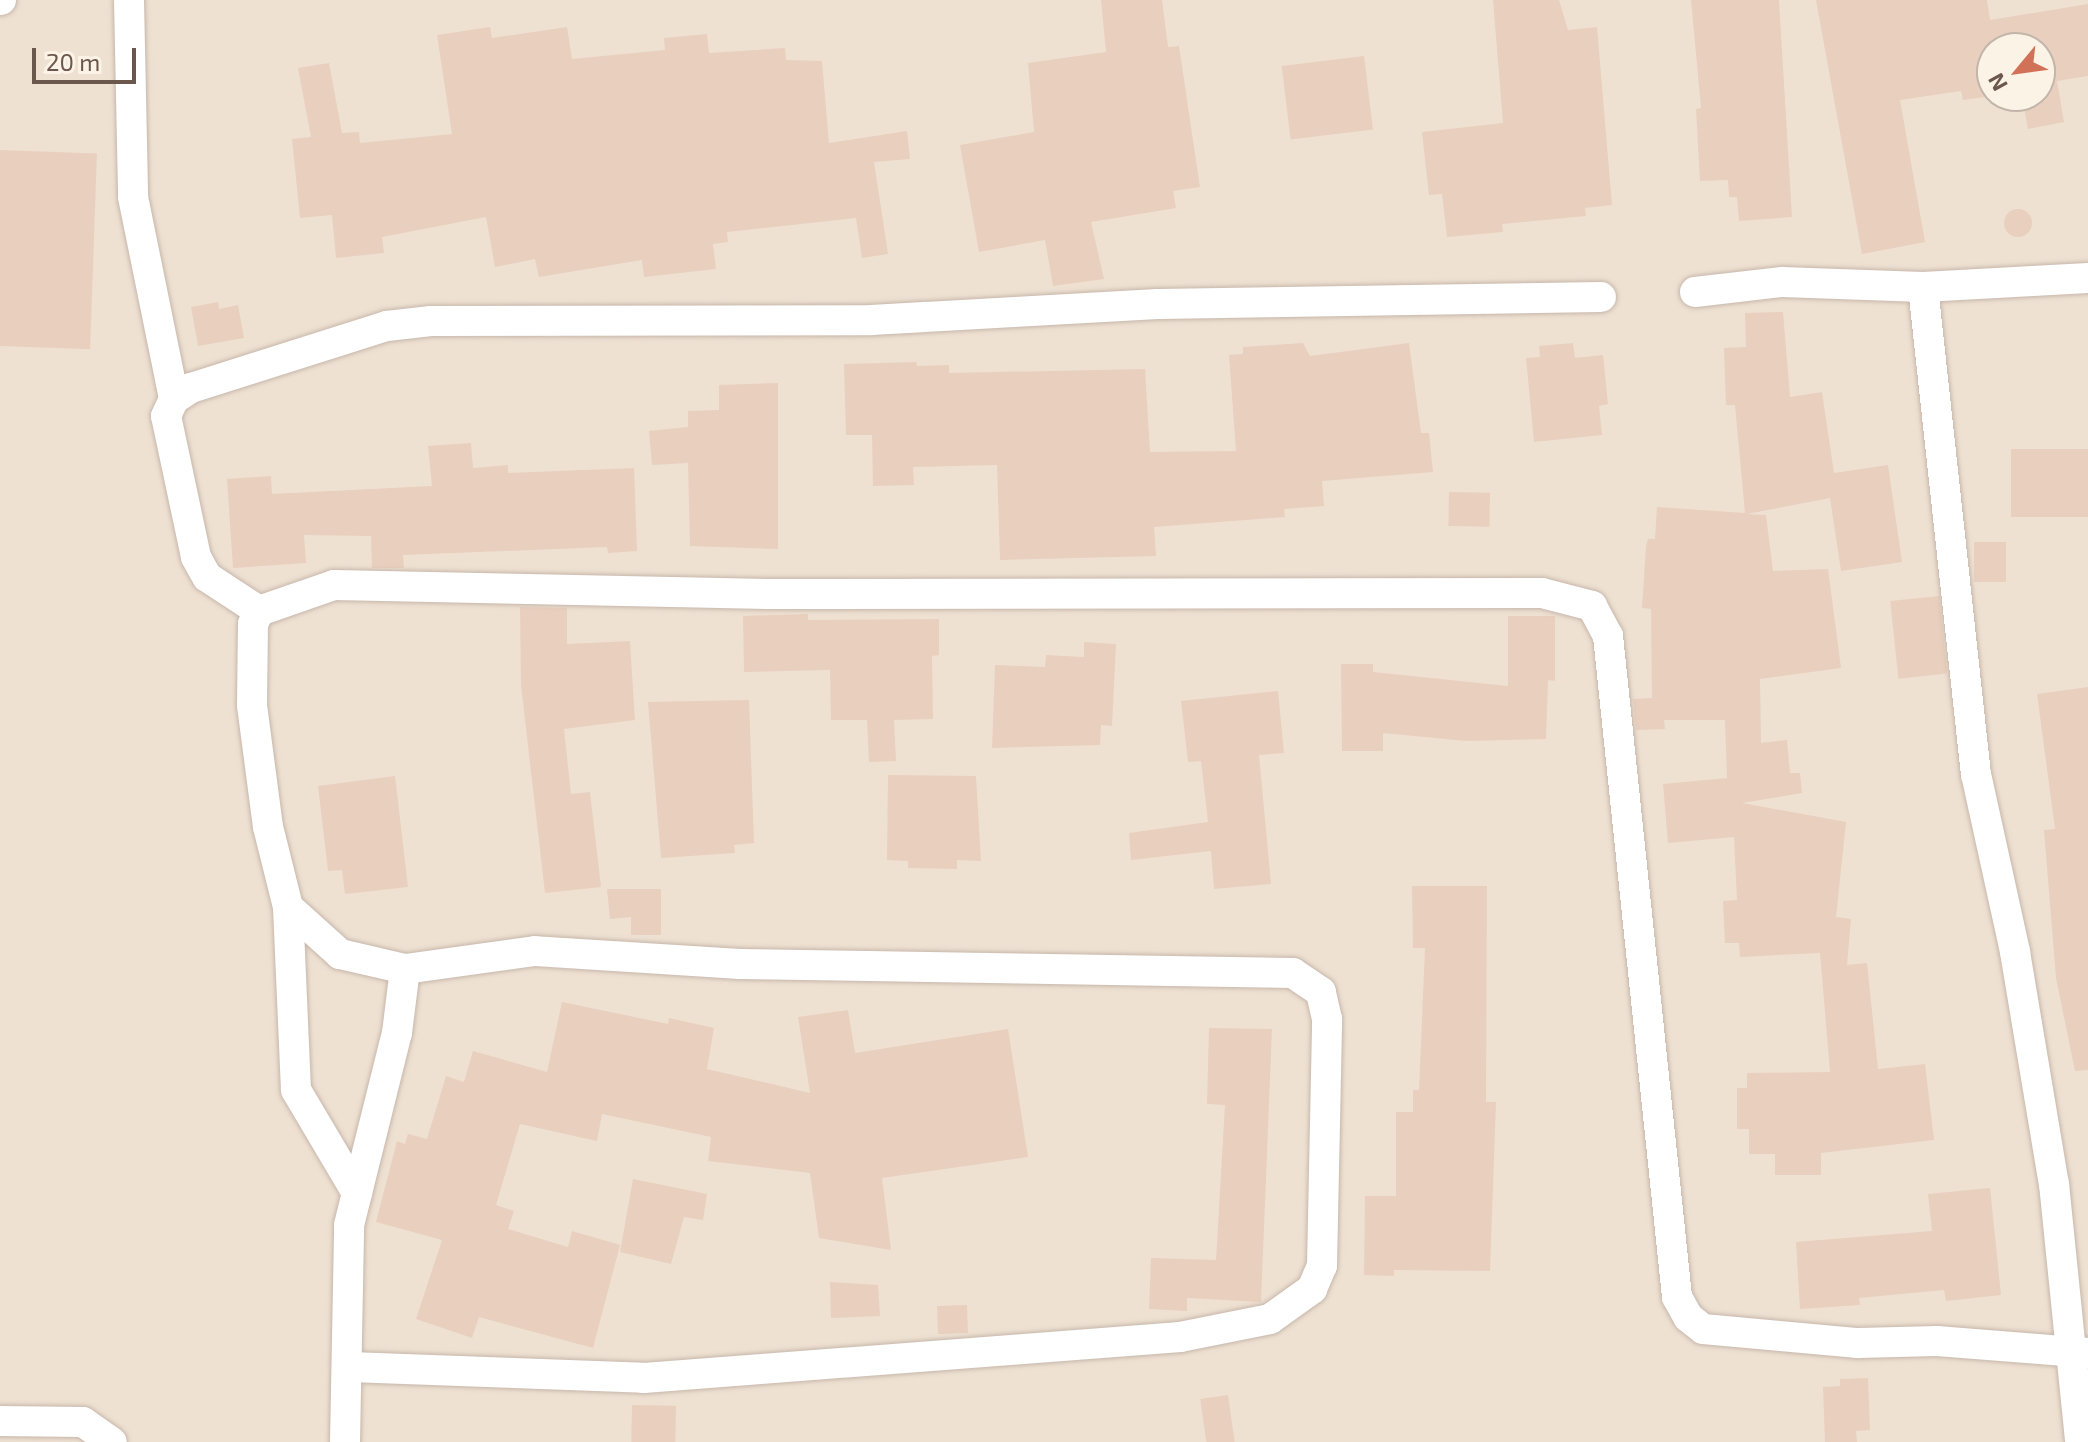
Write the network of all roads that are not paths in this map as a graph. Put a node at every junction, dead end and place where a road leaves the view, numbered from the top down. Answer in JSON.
{"nodes":[{"id":1,"x":129,"y":0,"type":"edge"},
{"id":2,"x":2088,"y":278,"type":"edge"},
{"id":3,"x":1923,"y":287,"type":"junction"},
{"id":4,"x":1695,"y":292,"type":"dead end"},
{"id":5,"x":1601,"y":297,"type":"dead end"},
{"id":6,"x":174,"y":399,"type":"junction"},
{"id":7,"x":259,"y":611,"type":"junction"},
{"id":8,"x":288,"y":907,"type":"junction"},
{"id":9,"x":405,"y":969,"type":"junction"},
{"id":10,"x":357,"y":1193,"type":"junction"},
{"id":11,"x":2079,"y":1354,"type":"edge"},
{"id":12,"x":350,"y":1367,"type":"junction"},
{"id":13,"x":0,"y":1421,"type":"edge"},
{"id":14,"x":112,"y":1442,"type":"edge"},
{"id":15,"x":345,"y":1442,"type":"edge"},
{"id":16,"x":2080,"y":1442,"type":"edge"}],
"edges":[{"from":1,"to":6,"type":"street"},
{"from":2,"to":3,"type":"street"},
{"from":3,"to":4,"type":"street"},
{"from":3,"to":11,"type":"street"},
{"from":5,"to":6,"type":"street"},
{"from":6,"to":7,"type":"street"},
{"from":7,"to":8,"type":"street"},
{"from":7,"to":11,"type":"street"},
{"from":8,"to":9,"type":"street"},
{"from":8,"to":10,"type":"street"},
{"from":9,"to":10,"type":"street"},
{"from":9,"to":12,"type":"street"},
{"from":10,"to":12,"type":"street"},
{"from":11,"to":16,"type":"street"},
{"from":12,"to":15,"type":"street"},
{"from":13,"to":14,"type":"street"}]}
